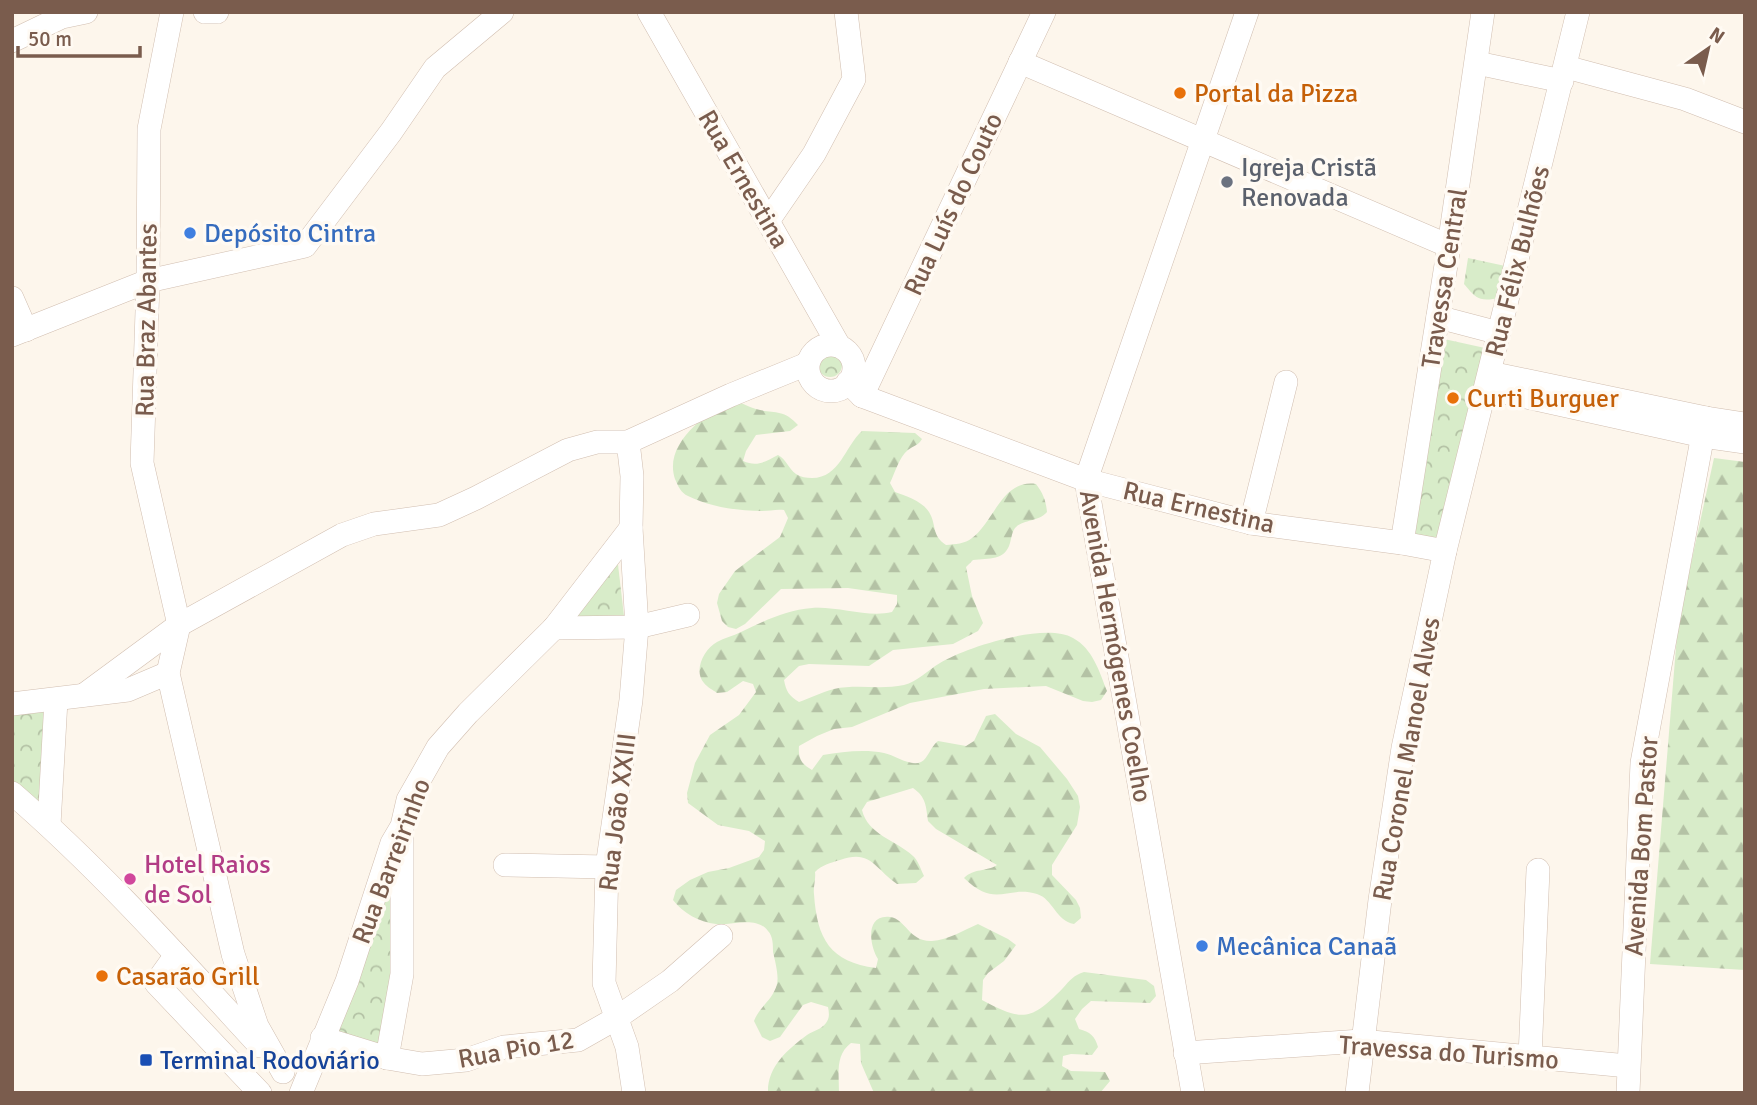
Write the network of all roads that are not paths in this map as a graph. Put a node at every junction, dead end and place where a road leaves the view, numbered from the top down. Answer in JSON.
{"nodes":[{"id":1,"x":86,"y":12,"type":"edge"},
{"id":2,"x":172,"y":12,"type":"edge"},
{"id":3,"x":205,"y":12,"type":"edge"},
{"id":4,"x":217,"y":12,"type":"edge"},
{"id":5,"x":502,"y":12,"type":"edge"},
{"id":6,"x":649,"y":12,"type":"edge"},
{"id":7,"x":846,"y":12,"type":"edge"},
{"id":8,"x":1044,"y":12,"type":"edge"},
{"id":9,"x":1247,"y":12,"type":"edge"},
{"id":10,"x":1483,"y":12,"type":"edge"},
{"id":11,"x":1578,"y":12,"type":"edge"},
{"id":12,"x":12,"y":41,"type":"edge"},
{"id":13,"x":1020,"y":62,"type":"junction"},
{"id":14,"x":1477,"y":63,"type":"junction"},
{"id":15,"x":1564,"y":74,"type":"junction"},
{"id":16,"x":1745,"y":122,"type":"edge"},
{"id":17,"x":1202,"y":139,"type":"junction"},
{"id":18,"x":768,"y":221,"type":"junction"},
{"id":19,"x":1450,"y":246,"type":"junction"},
{"id":20,"x":148,"y":281,"type":"junction"},
{"id":21,"x":12,"y":298,"type":"edge"},
{"id":22,"x":1438,"y":317,"type":"junction"},
{"id":23,"x":19,"y":332,"type":"edge"},
{"id":24,"x":1499,"y":333,"type":"junction"},
{"id":25,"x":839,"y":346,"type":"junction"},
{"id":26,"x":807,"y":364,"type":"junction"},
{"id":27,"x":1487,"y":381,"type":"junction"},
{"id":28,"x":1286,"y":382,"type":"dead end"},
{"id":29,"x":855,"y":389,"type":"junction"},
{"id":30,"x":1745,"y":424,"type":"edge"},
{"id":31,"x":1704,"y":427,"type":"junction"},
{"id":32,"x":628,"y":442,"type":"junction"},
{"id":33,"x":1745,"y":442,"type":"edge"},
{"id":34,"x":1086,"y":480,"type":"junction"},
{"id":35,"x":1251,"y":523,"type":"junction"},
{"id":36,"x":631,"y":527,"type":"junction"},
{"id":37,"x":1402,"y":542,"type":"junction"},
{"id":38,"x":1445,"y":551,"type":"junction"},
{"id":39,"x":688,"y":615,"type":"dead end"},
{"id":40,"x":179,"y":625,"type":"junction"},
{"id":41,"x":637,"y":627,"type":"junction"},
{"id":42,"x":554,"y":628,"type":"junction"},
{"id":43,"x":168,"y":673,"type":"junction"},
{"id":44,"x":84,"y":695,"type":"junction"},
{"id":45,"x":56,"y":700,"type":"junction"},
{"id":46,"x":12,"y":704,"type":"edge"},
{"id":47,"x":12,"y":793,"type":"edge"},
{"id":48,"x":49,"y":825,"type":"junction"},
{"id":49,"x":402,"y":826,"type":"junction"},
{"id":50,"x":505,"y":864,"type":"dead end"},
{"id":51,"x":607,"y":867,"type":"junction"},
{"id":52,"x":1538,"y":870,"type":"dead end"},
{"id":53,"x":721,"y":936,"type":"dead end"},
{"id":54,"x":176,"y":954,"type":"junction"},
{"id":55,"x":615,"y":1019,"type":"junction"},
{"id":56,"x":322,"y":1038,"type":"junction"},
{"id":57,"x":1361,"y":1041,"type":"junction"},
{"id":58,"x":1185,"y":1053,"type":"junction"},
{"id":59,"x":1530,"y":1057,"type":"junction"},
{"id":60,"x":387,"y":1058,"type":"junction"},
{"id":61,"x":1628,"y":1066,"type":"junction"},
{"id":62,"x":284,"y":1072,"type":"junction"},
{"id":63,"x":302,"y":1092,"type":"edge"},
{"id":64,"x":260,"y":1093,"type":"edge"},
{"id":65,"x":634,"y":1093,"type":"edge"},
{"id":66,"x":1193,"y":1093,"type":"edge"},
{"id":67,"x":1356,"y":1093,"type":"edge"},
{"id":68,"x":1628,"y":1093,"type":"edge"}],
"edges":[{"from":1,"to":12,"type":"street"},
{"from":2,"to":20,"type":"street","name":"Rua Braz Abantes"},
{"from":3,"to":4,"type":"street"},
{"from":5,"to":20,"type":"street"},
{"from":6,"to":18,"type":"street","name":"Rua Ernestina"},
{"from":7,"to":18,"type":"street"},
{"from":8,"to":13,"type":"street","name":"Rua Luís do Couto"},
{"from":9,"to":17,"type":"street","name":"Avenida Hermógenes Coelho"},
{"from":10,"to":14,"type":"street","name":"Travessa Central"},
{"from":11,"to":15,"type":"street","name":"Rua Félix Bulhões"},
{"from":13,"to":17,"type":"street"},
{"from":13,"to":29,"type":"street","name":"Rua Luís do Couto"},
{"from":14,"to":15,"type":"street"},
{"from":14,"to":19,"type":"street","name":"Travessa Central"},
{"from":15,"to":16,"type":"street"},
{"from":15,"to":24,"type":"street","name":"Rua Félix Bulhões"},
{"from":17,"to":19,"type":"street"},
{"from":17,"to":34,"type":"street","name":"Avenida Hermógenes Coelho"},
{"from":18,"to":25,"type":"street","name":"Rua Ernestina"},
{"from":19,"to":22,"type":"street","name":"Travessa Central"},
{"from":20,"to":23,"type":"street"},
{"from":20,"to":40,"type":"street","name":"Rua Braz Abantes"},
{"from":21,"to":23,"type":"street"},
{"from":22,"to":24,"type":"street"},
{"from":22,"to":37,"type":"street","name":"Travessa Central"},
{"from":24,"to":27,"type":"street","name":"Rua Félix Bulhões"},
{"from":25,"to":26,"type":"street"},
{"from":25,"to":29,"type":"street"},
{"from":26,"to":29,"type":"street"},
{"from":26,"to":32,"type":"street"},
{"from":27,"to":31,"type":"street"},
{"from":27,"to":38,"type":"street","name":"Rua Félix Bulhões"},
{"from":28,"to":35,"type":"street"},
{"from":29,"to":34,"type":"street","name":"Rua Ernestina"},
{"from":30,"to":31,"type":"street"},
{"from":31,"to":33,"type":"street"},
{"from":31,"to":61,"type":"street","name":"Avenida Bom Pastor"},
{"from":32,"to":36,"type":"street","name":"Rua João XXIII"},
{"from":32,"to":40,"type":"street"},
{"from":34,"to":35,"type":"street","name":"Rua Ernestina"},
{"from":34,"to":58,"type":"street","name":"Avenida Hermógenes Coelho"},
{"from":35,"to":37,"type":"street","name":"Rua Ernestina"},
{"from":36,"to":41,"type":"street","name":"Rua João XXIII"},
{"from":36,"to":42,"type":"street","name":"Rua Barreirinho"},
{"from":37,"to":38,"type":"street","name":"Rua Ernestina"},
{"from":38,"to":57,"type":"street","name":"Rua Coronel Manoel Alves"},
{"from":39,"to":41,"type":"street"},
{"from":40,"to":43,"type":"street"},
{"from":40,"to":44,"type":"street"},
{"from":41,"to":42,"type":"street"},
{"from":41,"to":51,"type":"street","name":"Rua João XXIII"},
{"from":42,"to":49,"type":"street","name":"Rua Barreirinho"},
{"from":43,"to":44,"type":"street"},
{"from":43,"to":62,"type":"street"},
{"from":44,"to":45,"type":"street"},
{"from":45,"to":46,"type":"street"},
{"from":45,"to":48,"type":"street"},
{"from":47,"to":48,"type":"street"},
{"from":48,"to":54,"type":"street"},
{"from":49,"to":56,"type":"street","name":"Rua Barreirinho"},
{"from":49,"to":60,"type":"street"},
{"from":50,"to":51,"type":"street"},
{"from":51,"to":55,"type":"street","name":"Rua João XXIII"},
{"from":52,"to":59,"type":"street"},
{"from":53,"to":55,"type":"street","name":"Rua Pio 12"},
{"from":54,"to":62,"type":"street"},
{"from":54,"to":64,"type":"street"},
{"from":55,"to":60,"type":"street","name":"Rua Pio 12"},
{"from":55,"to":65,"type":"street","name":"Rua João XXIII"},
{"from":56,"to":60,"type":"street","name":"Rua Pio 12"},
{"from":56,"to":63,"type":"street","name":"Rua Barreirinho"},
{"from":57,"to":58,"type":"street","name":"Travessa do Turismo"},
{"from":57,"to":59,"type":"street","name":"Travessa do Turismo"},
{"from":57,"to":67,"type":"street","name":"Rua Coronel Manoel Alves"},
{"from":58,"to":66,"type":"street","name":"Avenida Hermógenes Coelho"},
{"from":59,"to":61,"type":"street","name":"Travessa do Turismo"},
{"from":61,"to":68,"type":"street","name":"Avenida Bom Pastor"},
{"from":62,"to":63,"type":"street"}]}
